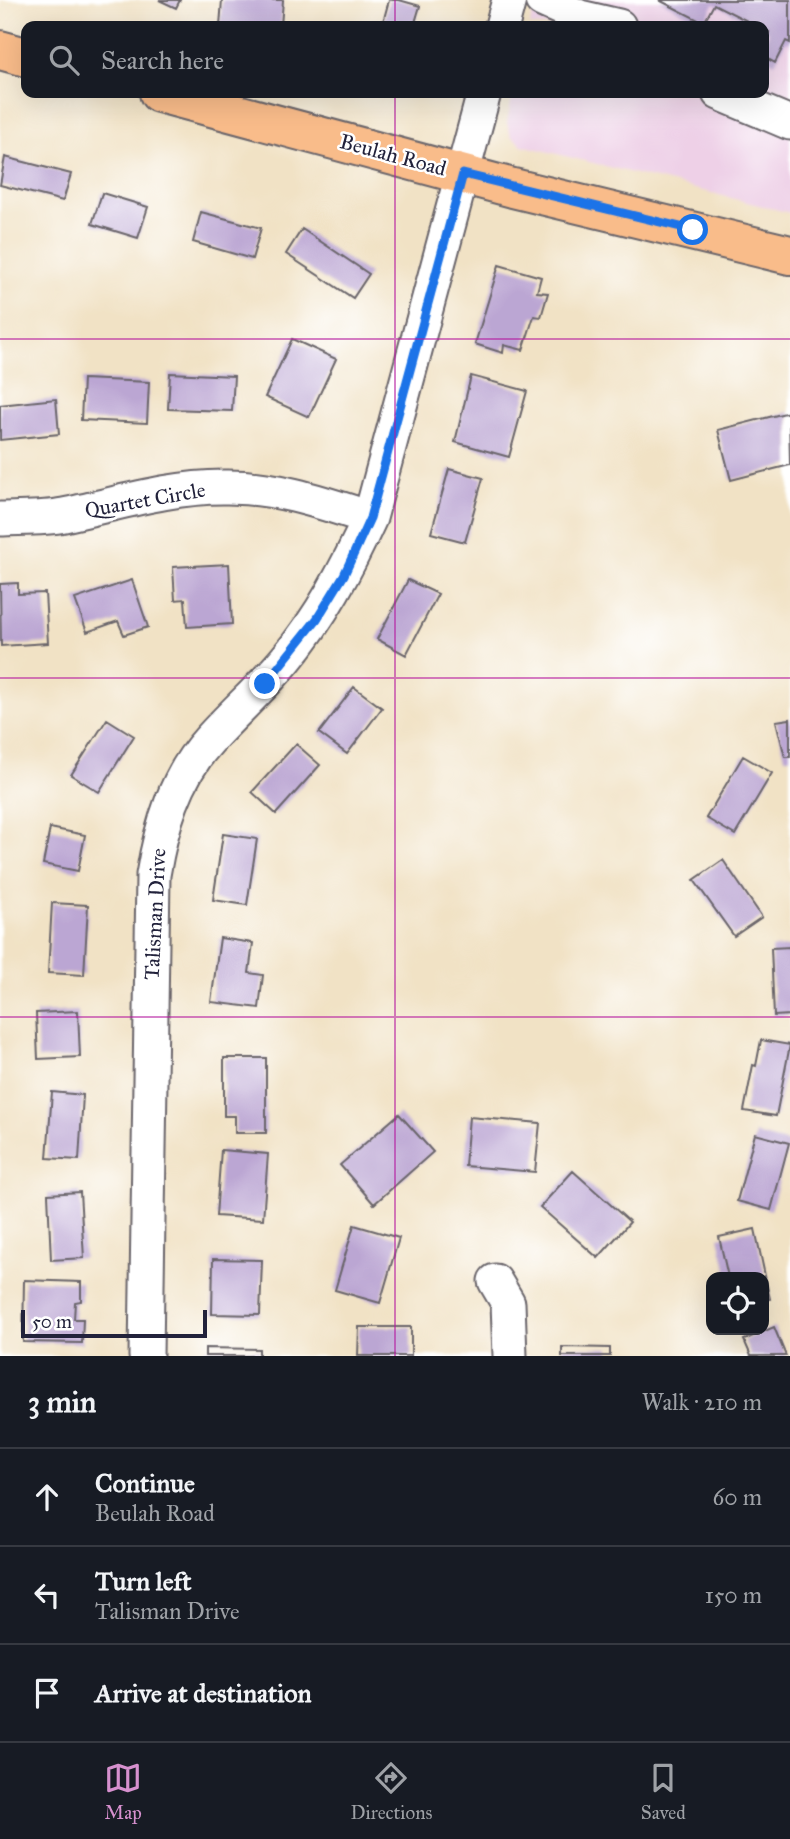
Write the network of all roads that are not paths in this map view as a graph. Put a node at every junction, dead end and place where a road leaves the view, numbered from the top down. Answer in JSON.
{"nodes":[{"id":1,"x":509,"y":0,"type":"edge"},
{"id":2,"x":542,"y":0,"type":"edge"},
{"id":3,"x":503,"y":21,"type":"edge"},
{"id":4,"x":582,"y":21,"type":"edge"},
{"id":5,"x":0,"y":50,"type":"edge"},
{"id":6,"x":21,"y":56,"type":"edge"},
{"id":7,"x":769,"y":89,"type":"edge"},
{"id":8,"x":178,"y":98,"type":"edge"},
{"id":9,"x":483,"y":98,"type":"edge"},
{"id":10,"x":731,"y":98,"type":"edge"},
{"id":11,"x":790,"y":98,"type":"edge"},
{"id":12,"x":790,"y":123,"type":"edge"},
{"id":13,"x":463,"y":174,"type":"junction"},
{"id":14,"x":790,"y":255,"type":"edge"},
{"id":15,"x":370,"y":518,"type":"junction"},
{"id":16,"x":0,"y":519,"type":"edge"},
{"id":17,"x":495,"y":1281,"type":"dead end"},
{"id":18,"x":146,"y":1356,"type":"edge"},
{"id":19,"x":510,"y":1356,"type":"edge"}],
"edges":[{"from":1,"to":3,"type":"street"},
{"from":2,"to":4,"type":"street"},
{"from":5,"to":6,"type":"main road"},
{"from":7,"to":11,"type":"street"},
{"from":8,"to":13,"type":"main road","name":"Beulah Road"},
{"from":9,"to":13,"type":"street","name":"Talisman Drive"},
{"from":10,"to":12,"type":"street"},
{"from":13,"to":14,"type":"main road","name":"Beulah Road"},
{"from":13,"to":15,"type":"street","name":"Talisman Drive"},
{"from":15,"to":16,"type":"street","name":"Quartet Circle"},
{"from":15,"to":18,"type":"street","name":"Talisman Drive"},
{"from":17,"to":19,"type":"street"}]}
